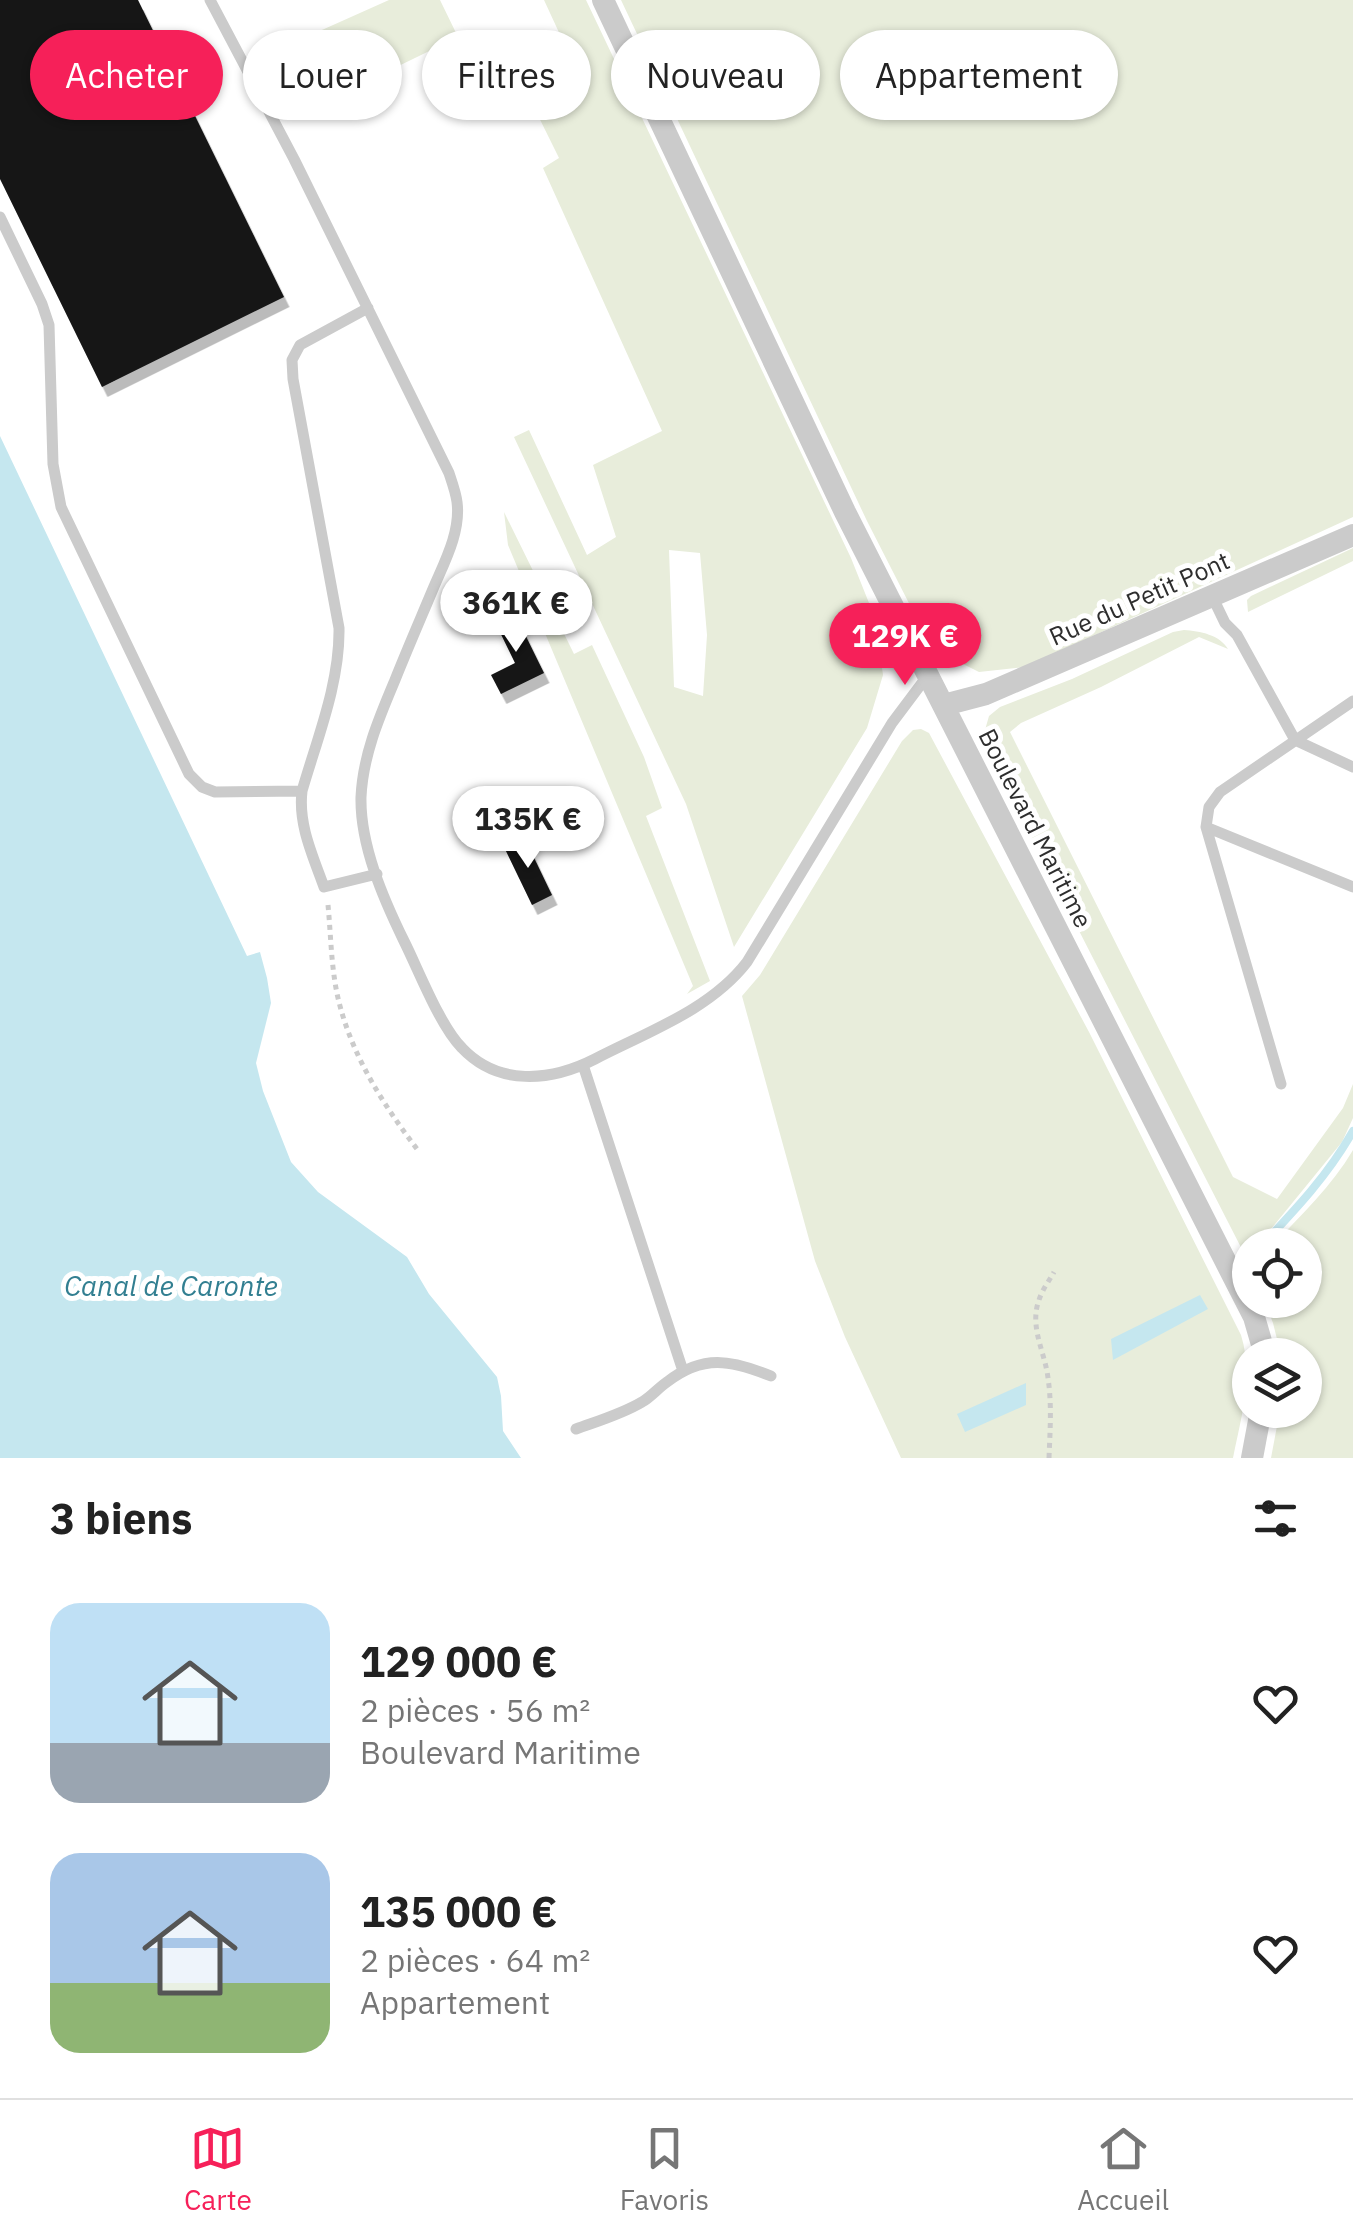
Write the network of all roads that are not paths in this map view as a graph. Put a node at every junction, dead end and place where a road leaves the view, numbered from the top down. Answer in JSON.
{"nodes":[{"id":1,"x":210,"y":0,"type":"edge"},
{"id":2,"x":603,"y":0,"type":"edge"},
{"id":3,"x":0,"y":217,"type":"edge"},
{"id":4,"x":368,"y":308,"type":"junction"},
{"id":5,"x":1353,"y":535,"type":"edge"},
{"id":6,"x":1212,"y":596,"type":"junction"},
{"id":7,"x":928,"y":675,"type":"junction"},
{"id":8,"x":1353,"y":702,"type":"edge"},
{"id":9,"x":944,"y":705,"type":"junction"},
{"id":10,"x":1295,"y":740,"type":"junction"},
{"id":11,"x":1353,"y":767,"type":"edge"},
{"id":12,"x":302,"y":791,"type":"junction"},
{"id":13,"x":1206,"y":827,"type":"junction"},
{"id":14,"x":377,"y":874,"type":"junction"},
{"id":15,"x":1353,"y":888,"type":"edge"},
{"id":16,"x":583,"y":1065,"type":"junction"},
{"id":17,"x":1281,"y":1084,"type":"dead end"},
{"id":18,"x":1260,"y":1338,"type":"edge"},
{"id":19,"x":684,"y":1370,"type":"junction"},
{"id":20,"x":771,"y":1376,"type":"dead end"},
{"id":21,"x":576,"y":1428,"type":"dead end"},
{"id":22,"x":1258,"y":1428,"type":"edge"},
{"id":23,"x":1252,"y":1458,"type":"edge"}],
"edges":[{"from":1,"to":4,"type":"lane"},
{"from":2,"to":7,"type":"street","name":"Boulevard Maritime"},
{"from":3,"to":12,"type":"lane"},
{"from":4,"to":12,"type":"lane"},
{"from":4,"to":14,"type":"lane"},
{"from":5,"to":6,"type":"street","name":"Rue du Petit Pont"},
{"from":6,"to":9,"type":"street","name":"Rue du Petit Pont"},
{"from":6,"to":10,"type":"lane"},
{"from":7,"to":9,"type":"street","name":"Boulevard Maritime"},
{"from":7,"to":16,"type":"lane"},
{"from":8,"to":10,"type":"lane"},
{"from":9,"to":18,"type":"street","name":"Boulevard Maritime"},
{"from":10,"to":11,"type":"lane"},
{"from":10,"to":13,"type":"lane"},
{"from":12,"to":14,"type":"lane"},
{"from":13,"to":15,"type":"lane"},
{"from":13,"to":17,"type":"lane"},
{"from":14,"to":16,"type":"lane"},
{"from":16,"to":19,"type":"lane"},
{"from":19,"to":20,"type":"lane"},
{"from":19,"to":21,"type":"lane"},
{"from":22,"to":23,"type":"street"}]}
